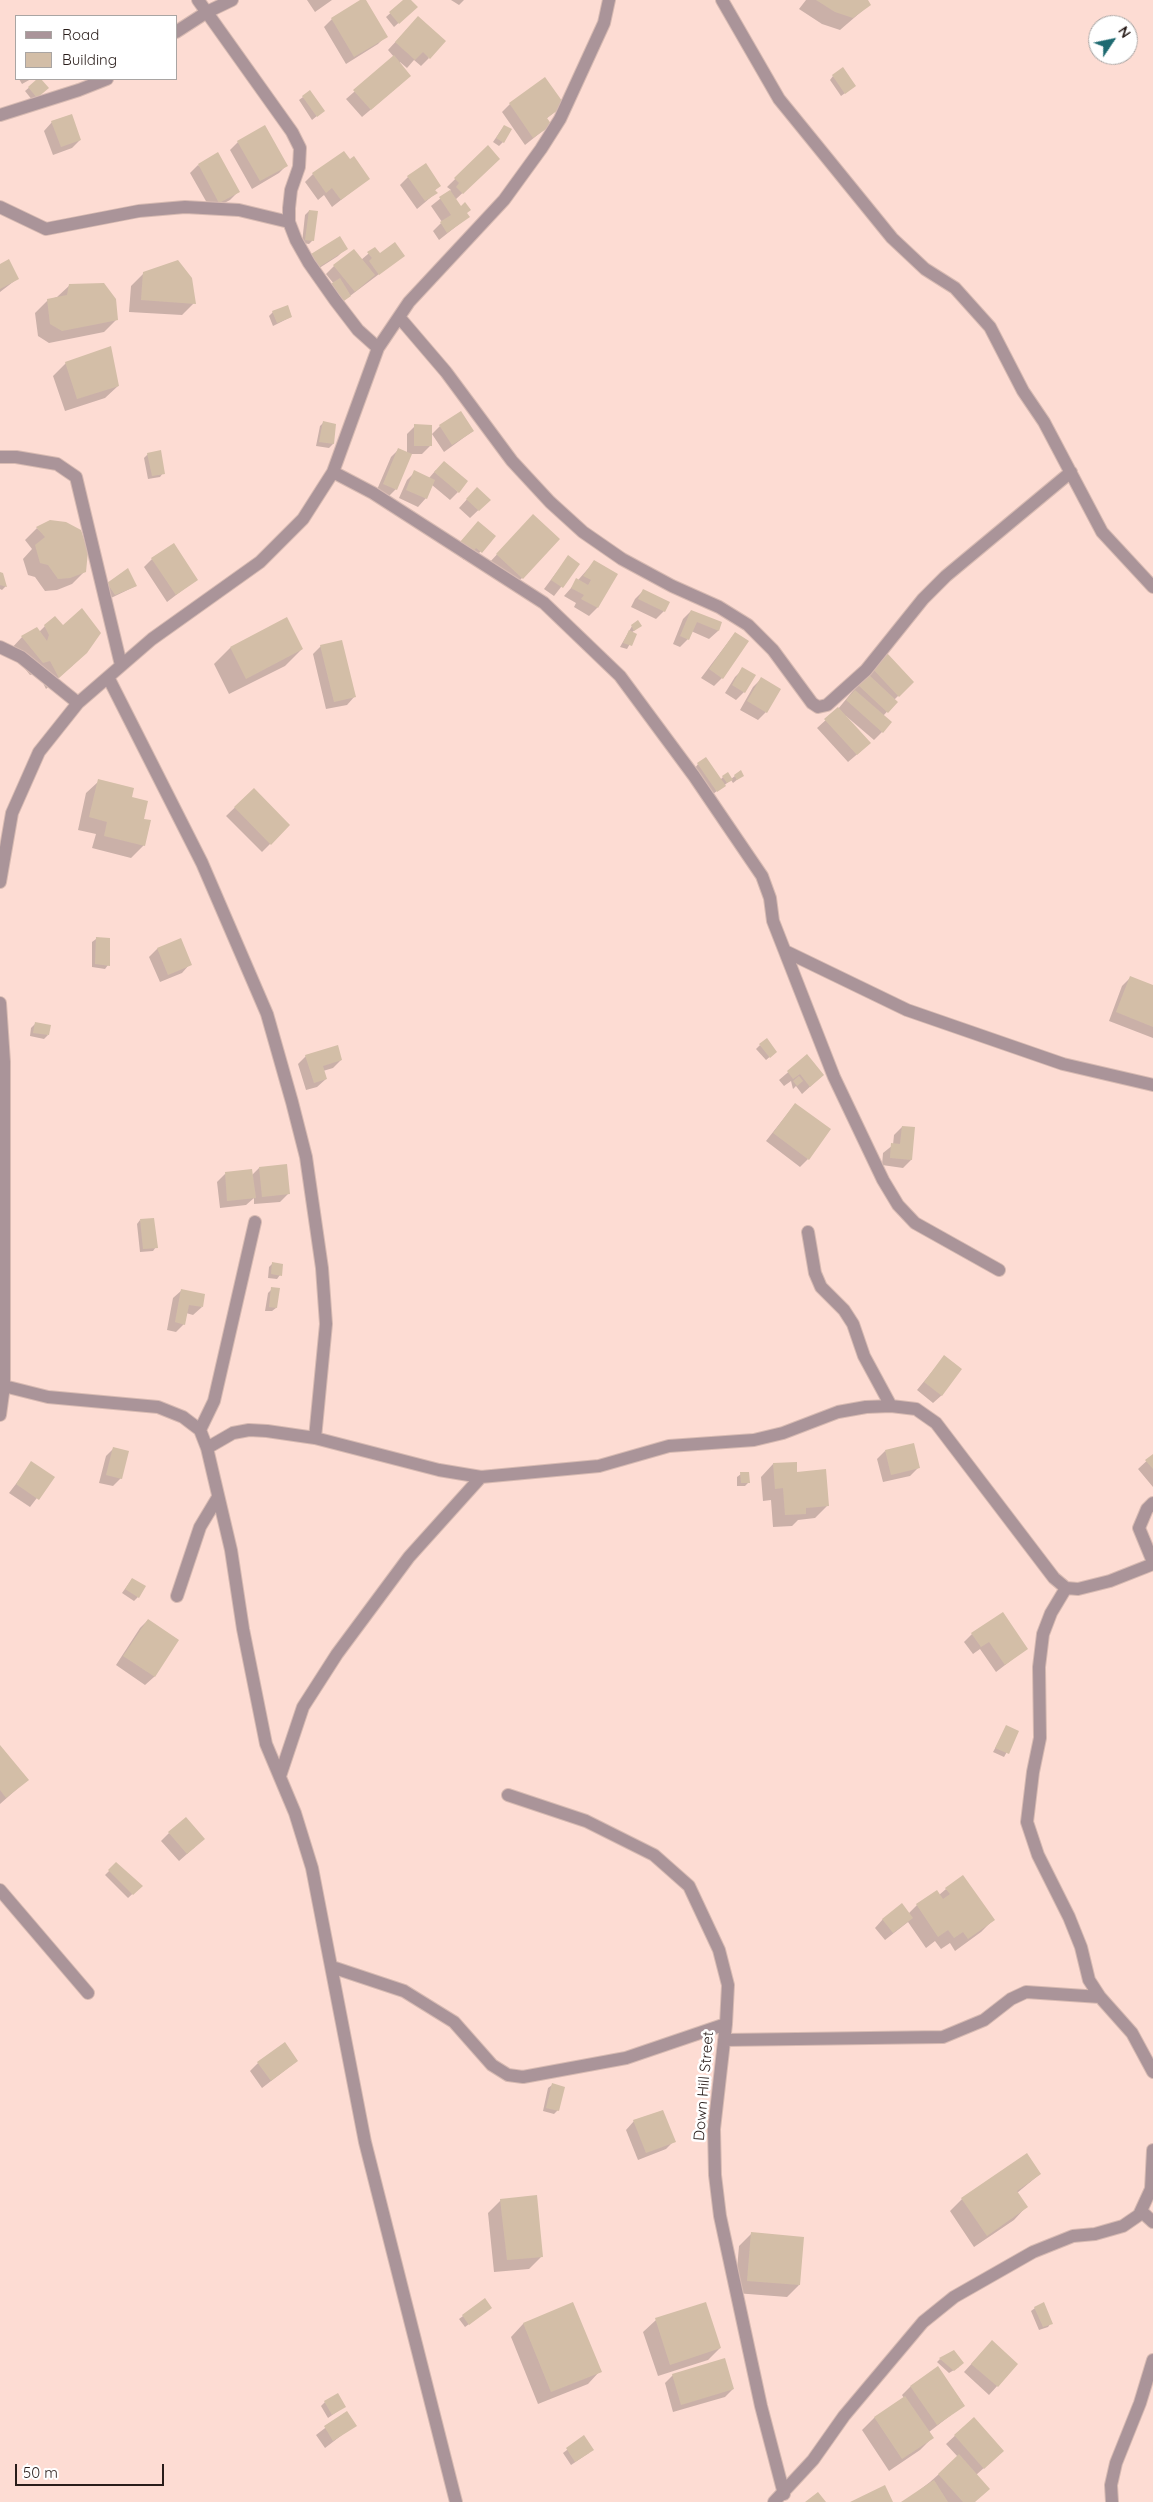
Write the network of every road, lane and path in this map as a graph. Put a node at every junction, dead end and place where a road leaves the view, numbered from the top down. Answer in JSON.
{"nodes":[{"id":1,"x":198,"y":0,"type":"edge"},
{"id":2,"x":232,"y":0,"type":"edge"},
{"id":3,"x":609,"y":0,"type":"edge"},
{"id":4,"x":722,"y":0,"type":"edge"},
{"id":5,"x":207,"y":12,"type":"junction"},
{"id":6,"x":178,"y":31,"type":"edge"},
{"id":7,"x":104,"y":80,"type":"edge"},
{"id":8,"x":0,"y":115,"type":"edge"},
{"id":9,"x":0,"y":206,"type":"edge"},
{"id":10,"x":289,"y":222,"type":"junction"},
{"id":11,"x":399,"y":317,"type":"junction"},
{"id":12,"x":378,"y":348,"type":"junction"},
{"id":13,"x":0,"y":457,"type":"edge"},
{"id":14,"x":333,"y":472,"type":"junction"},
{"id":15,"x":1071,"y":472,"type":"junction"},
{"id":16,"x":1153,"y":587,"type":"edge"},
{"id":17,"x":0,"y":647,"type":"edge"},
{"id":18,"x":122,"y":665,"type":"junction"},
{"id":19,"x":108,"y":677,"type":"junction"},
{"id":20,"x":78,"y":703,"type":"junction"},
{"id":21,"x":0,"y":882,"type":"edge"},
{"id":22,"x":785,"y":950,"type":"junction"},
{"id":23,"x":0,"y":1003,"type":"edge"},
{"id":24,"x":2,"y":1063,"type":"edge"},
{"id":25,"x":1153,"y":1085,"type":"edge"},
{"id":26,"x":255,"y":1222,"type":"dead end"},
{"id":27,"x":808,"y":1232,"type":"dead end"},
{"id":28,"x":999,"y":1270,"type":"dead end"},
{"id":29,"x":4,"y":1386,"type":"junction"},
{"id":30,"x":891,"y":1406,"type":"junction"},
{"id":31,"x":0,"y":1415,"type":"edge"},
{"id":32,"x":200,"y":1430,"type":"junction"},
{"id":33,"x":315,"y":1438,"type":"junction"},
{"id":34,"x":207,"y":1448,"type":"junction"},
{"id":35,"x":481,"y":1477,"type":"junction"},
{"id":36,"x":218,"y":1497,"type":"junction"},
{"id":37,"x":1153,"y":1503,"type":"edge"},
{"id":38,"x":1153,"y":1563,"type":"edge"},
{"id":39,"x":1066,"y":1588,"type":"junction"},
{"id":40,"x":178,"y":1596,"type":"dead end"},
{"id":41,"x":280,"y":1776,"type":"junction"},
{"id":42,"x":508,"y":1795,"type":"dead end"},
{"id":43,"x":0,"y":1890,"type":"edge"},
{"id":44,"x":332,"y":1967,"type":"junction"},
{"id":45,"x":88,"y":1993,"type":"dead end"},
{"id":46,"x":1100,"y":1997,"type":"junction"},
{"id":47,"x":726,"y":2024,"type":"junction"},
{"id":48,"x":724,"y":2040,"type":"junction"},
{"id":49,"x":1153,"y":2072,"type":"edge"},
{"id":50,"x":1153,"y":2150,"type":"edge"},
{"id":51,"x":1141,"y":2211,"type":"junction"},
{"id":52,"x":1153,"y":2222,"type":"edge"},
{"id":53,"x":1153,"y":2360,"type":"edge"},
{"id":54,"x":779,"y":2498,"type":"edge"},
{"id":55,"x":456,"y":2502,"type":"edge"},
{"id":56,"x":1112,"y":2502,"type":"edge"}],
"edges":[{"from":1,"to":5,"type":"street"},
{"from":2,"to":5,"type":"street"},
{"from":3,"to":11,"type":"street"},
{"from":4,"to":15,"type":"street"},
{"from":5,"to":6,"type":"street"},
{"from":5,"to":10,"type":"street"},
{"from":7,"to":8,"type":"street"},
{"from":9,"to":10,"type":"street"},
{"from":10,"to":12,"type":"street"},
{"from":11,"to":12,"type":"street"},
{"from":11,"to":15,"type":"street"},
{"from":12,"to":14,"type":"street"},
{"from":13,"to":18,"type":"street"},
{"from":14,"to":18,"type":"street"},
{"from":14,"to":22,"type":"street"},
{"from":15,"to":16,"type":"street"},
{"from":17,"to":20,"type":"street"},
{"from":18,"to":19,"type":"street"},
{"from":19,"to":20,"type":"street"},
{"from":19,"to":33,"type":"street"},
{"from":20,"to":21,"type":"street"},
{"from":22,"to":25,"type":"street"},
{"from":22,"to":28,"type":"street"},
{"from":23,"to":24,"type":"street"},
{"from":24,"to":29,"type":"street"},
{"from":26,"to":32,"type":"street"},
{"from":27,"to":30,"type":"street"},
{"from":29,"to":31,"type":"street"},
{"from":29,"to":32,"type":"street"},
{"from":30,"to":35,"type":"street"},
{"from":30,"to":39,"type":"street"},
{"from":32,"to":34,"type":"street"},
{"from":33,"to":34,"type":"street"},
{"from":33,"to":35,"type":"street"},
{"from":34,"to":36,"type":"street"},
{"from":35,"to":41,"type":"street"},
{"from":36,"to":40,"type":"street"},
{"from":36,"to":41,"type":"street"},
{"from":37,"to":38,"type":"street"},
{"from":38,"to":39,"type":"street"},
{"from":39,"to":46,"type":"street"},
{"from":41,"to":44,"type":"street"},
{"from":42,"to":47,"type":"street","name":"Down Hill Street"},
{"from":43,"to":45,"type":"street"},
{"from":44,"to":47,"type":"street"},
{"from":44,"to":55,"type":"street"},
{"from":46,"to":48,"type":"street"},
{"from":46,"to":49,"type":"street"},
{"from":47,"to":48,"type":"street","name":"Down Hill Street"},
{"from":48,"to":54,"type":"street","name":"Down Hill Street"},
{"from":50,"to":51,"type":"street"},
{"from":51,"to":52,"type":"street"},
{"from":51,"to":54,"type":"street"},
{"from":53,"to":56,"type":"street"}]}
